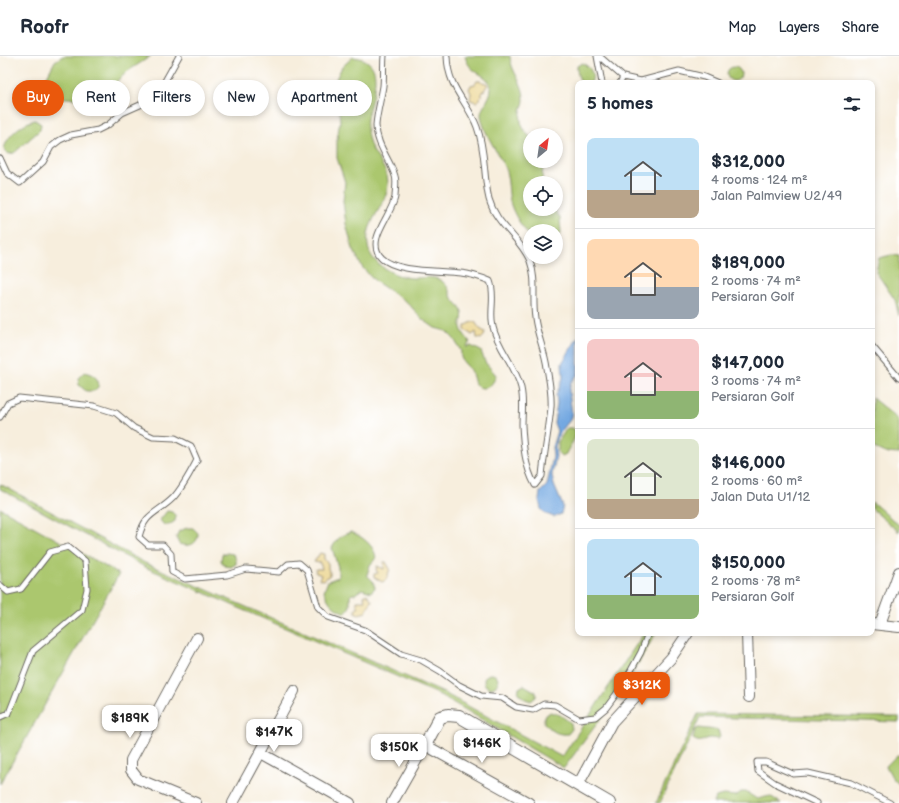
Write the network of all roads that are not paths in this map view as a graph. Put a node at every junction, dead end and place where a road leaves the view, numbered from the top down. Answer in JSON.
{"nodes":[{"id":1,"x":179,"y":56,"type":"edge"},
{"id":2,"x":384,"y":56,"type":"edge"},
{"id":3,"x":447,"y":56,"type":"edge"},
{"id":4,"x":598,"y":56,"type":"edge"},
{"id":5,"x":623,"y":77,"type":"junction"},
{"id":6,"x":602,"y":80,"type":"edge"},
{"id":7,"x":622,"y":80,"type":"edge"},
{"id":8,"x":636,"y":80,"type":"edge"},
{"id":9,"x":645,"y":80,"type":"edge"},
{"id":10,"x":711,"y":80,"type":"edge"},
{"id":11,"x":0,"y":158,"type":"edge"},
{"id":12,"x":875,"y":350,"type":"edge"},
{"id":13,"x":899,"y":378,"type":"edge"},
{"id":14,"x":0,"y":417,"type":"edge"},
{"id":15,"x":899,"y":572,"type":"edge"},
{"id":16,"x":0,"y":585,"type":"edge"},
{"id":17,"x":876,"y":624,"type":"edge"},
{"id":18,"x":899,"y":627,"type":"edge"},
{"id":19,"x":647,"y":636,"type":"edge"},
{"id":20,"x":686,"y":636,"type":"edge"},
{"id":21,"x":747,"y":636,"type":"edge"},
{"id":22,"x":197,"y":638,"type":"dead end"},
{"id":23,"x":294,"y":691,"type":"dead end"},
{"id":24,"x":749,"y":697,"type":"dead end"},
{"id":25,"x":0,"y":717,"type":"edge"},
{"id":26,"x":425,"y":745,"type":"junction"},
{"id":27,"x":261,"y":753,"type":"junction"},
{"id":28,"x":578,"y":785,"type":"junction"},
{"id":29,"x":196,"y":803,"type":"edge"},
{"id":30,"x":233,"y":803,"type":"edge"},
{"id":31,"x":350,"y":803,"type":"edge"},
{"id":32,"x":392,"y":803,"type":"edge"},
{"id":33,"x":529,"y":803,"type":"edge"},
{"id":34,"x":609,"y":803,"type":"edge"},
{"id":35,"x":817,"y":803,"type":"edge"},
{"id":36,"x":890,"y":803,"type":"edge"}],
"edges":[{"from":1,"to":11,"type":"lane"},
{"from":2,"to":3,"type":"lane"},
{"from":4,"to":5,"type":"lane"},
{"from":4,"to":6,"type":"lane"},
{"from":5,"to":7,"type":"lane"},
{"from":5,"to":8,"type":"lane"},
{"from":9,"to":10,"type":"lane"},
{"from":12,"to":13,"type":"lane"},
{"from":14,"to":19,"type":"lane"},
{"from":15,"to":17,"type":"street"},
{"from":16,"to":25,"type":"lane"},
{"from":17,"to":18,"type":"street"},
{"from":20,"to":28,"type":"street"},
{"from":21,"to":24,"type":"street"},
{"from":22,"to":29,"type":"street"},
{"from":23,"to":27,"type":"street"},
{"from":26,"to":28,"type":"street"},
{"from":26,"to":32,"type":"street"},
{"from":26,"to":33,"type":"street"},
{"from":27,"to":30,"type":"street"},
{"from":27,"to":31,"type":"street"},
{"from":28,"to":34,"type":"street"},
{"from":35,"to":36,"type":"lane"}]}
